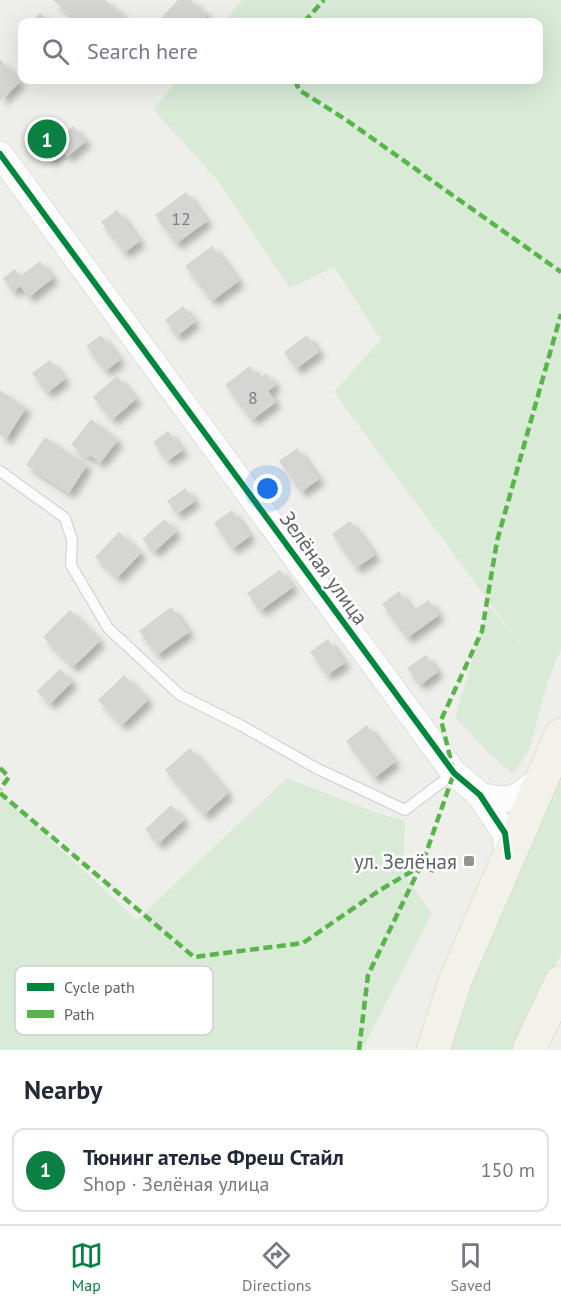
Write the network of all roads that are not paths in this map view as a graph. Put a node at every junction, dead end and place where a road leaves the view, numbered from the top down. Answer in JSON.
{"nodes":[{"id":1,"x":0,"y":154,"type":"edge"},
{"id":2,"x":0,"y":471,"type":"edge"},
{"id":3,"x":561,"y":735,"type":"edge"},
{"id":4,"x":454,"y":773,"type":"junction"},
{"id":5,"x":543,"y":777,"type":"junction"},
{"id":6,"x":480,"y":795,"type":"junction"},
{"id":7,"x":508,"y":857,"type":"junction"},
{"id":8,"x":455,"y":981,"type":"junction"},
{"id":9,"x":561,"y":982,"type":"edge"},
{"id":10,"x":410,"y":1050,"type":"edge"},
{"id":11,"x":433,"y":1050,"type":"edge"},
{"id":12,"x":529,"y":1050,"type":"edge"}],
"edges":[{"from":1,"to":4,"type":"street","name":"Зелёная улица"},
{"from":2,"to":4,"type":"lane"},
{"from":3,"to":5,"type":"main road"},
{"from":4,"to":6,"type":"street","name":"Зелёная улица"},
{"from":5,"to":6,"type":"street"},
{"from":5,"to":7,"type":"main road"},
{"from":6,"to":7,"type":"street","name":"Зелёная улица"},
{"from":7,"to":8,"type":"main road"},
{"from":8,"to":10,"type":"main road"},
{"from":8,"to":11,"type":"main road"},
{"from":9,"to":12,"type":"main road"}]}
